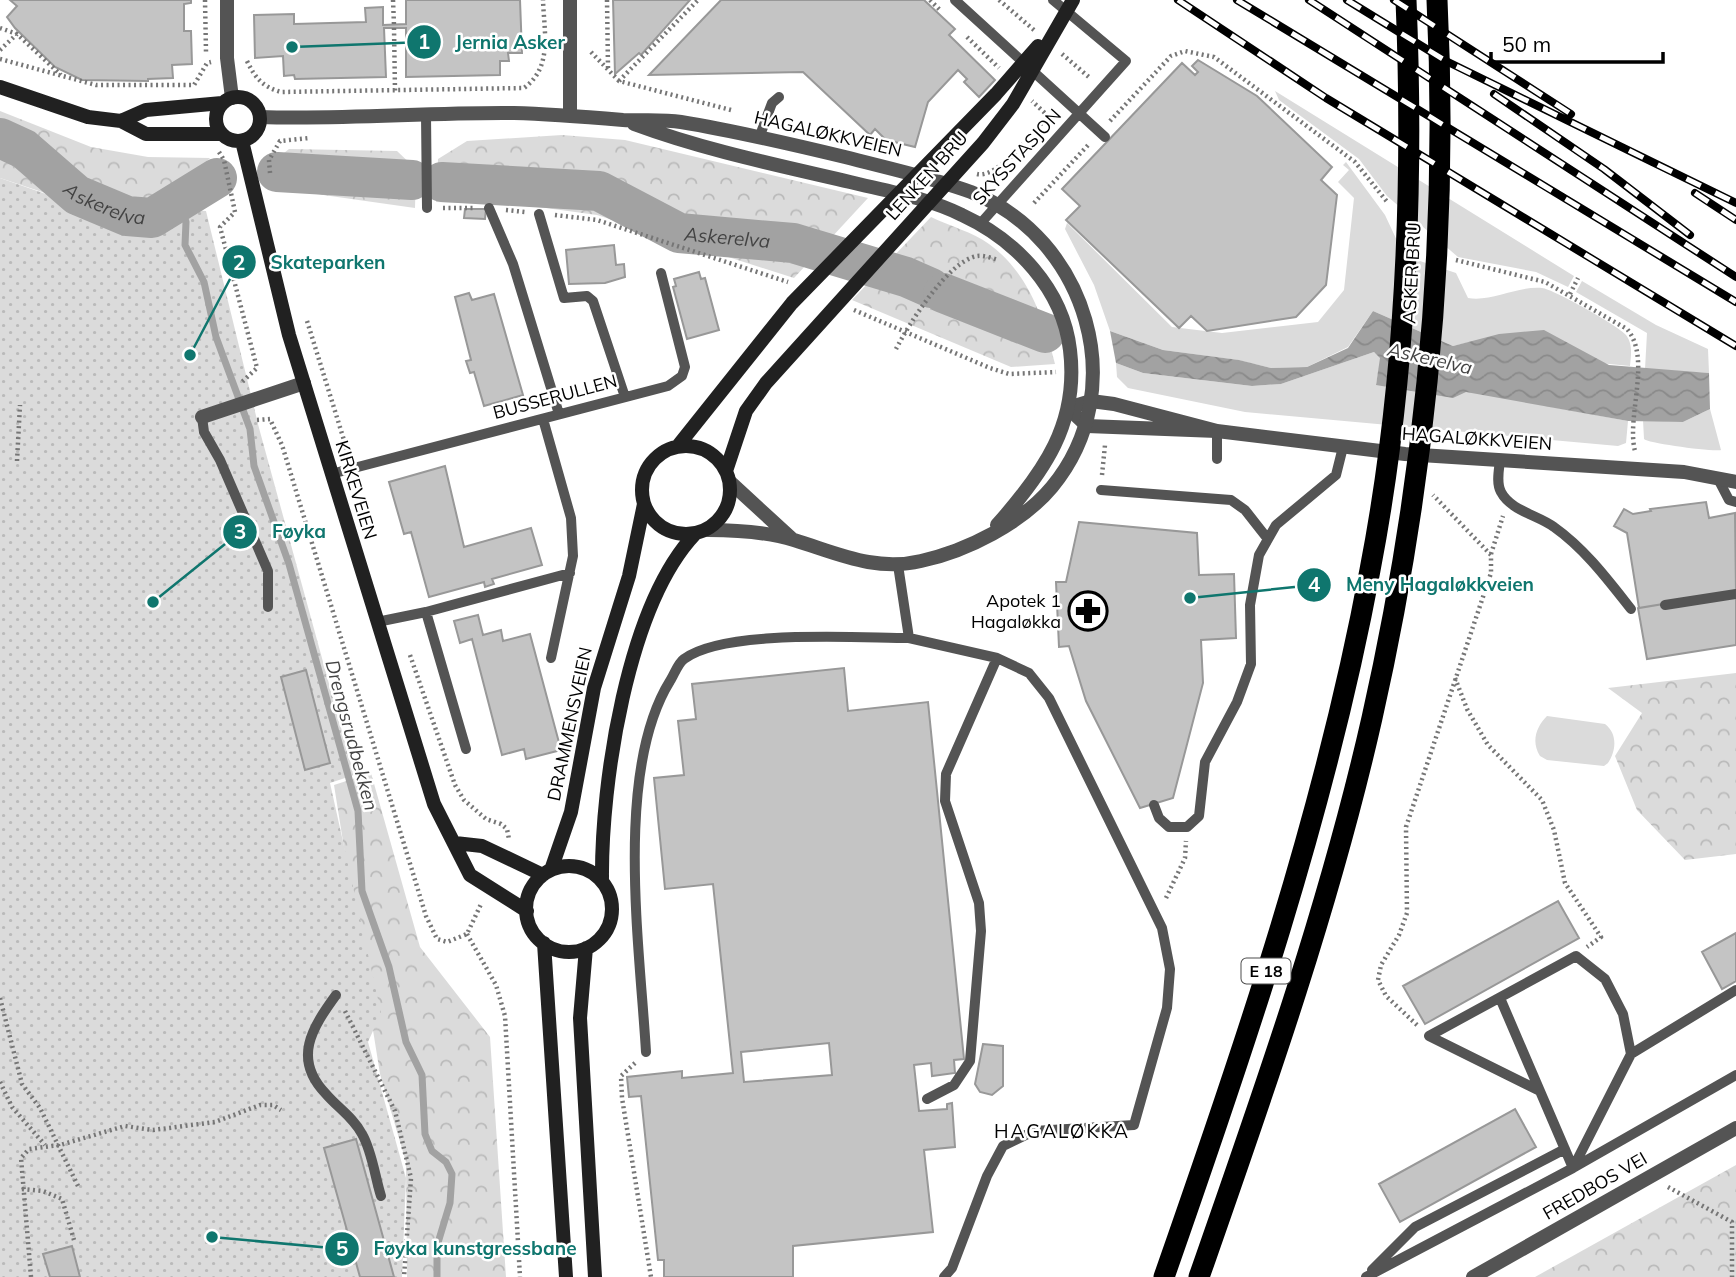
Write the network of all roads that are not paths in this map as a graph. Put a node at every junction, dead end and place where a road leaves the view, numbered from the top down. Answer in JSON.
{"nodes":[{"id":1,"x":227,"y":0,"type":"edge"},
{"id":2,"x":570,"y":0,"type":"edge"},
{"id":3,"x":955,"y":0,"type":"edge"},
{"id":4,"x":1053,"y":0,"type":"edge"},
{"id":5,"x":1073,"y":0,"type":"edge"},
{"id":6,"x":1406,"y":0,"type":"edge"},
{"id":7,"x":1437,"y":0,"type":"edge"},
{"id":8,"x":1058,"y":24,"type":"junction"},
{"id":9,"x":0,"y":87,"type":"edge"},
{"id":10,"x":779,"y":97,"type":"dead end"},
{"id":11,"x":228,"y":100,"type":"junction"},
{"id":12,"x":1080,"y":113,"type":"junction"},
{"id":13,"x":426,"y":115,"type":"junction"},
{"id":14,"x":570,"y":115,"type":"junction"},
{"id":15,"x":260,"y":117,"type":"junction"},
{"id":16,"x":624,"y":120,"type":"junction"},
{"id":17,"x":121,"y":121,"type":"junction"},
{"id":18,"x":1105,"y":137,"type":"dead end"},
{"id":19,"x":759,"y":138,"type":"junction"},
{"id":20,"x":217,"y":140,"type":"junction"},
{"id":21,"x":242,"y":141,"type":"junction"},
{"id":22,"x":995,"y":205,"type":"junction"},
{"id":23,"x":427,"y":208,"type":"road end"},
{"id":24,"x":489,"y":208,"type":"road end"},
{"id":25,"x":539,"y":214,"type":"road end"},
{"id":26,"x":980,"y":224,"type":"junction"},
{"id":27,"x":660,"y":273,"type":"dead end"},
{"id":28,"x":304,"y":383,"type":"junction"},
{"id":29,"x":625,"y":397,"type":"junction"},
{"id":30,"x":1091,"y":401,"type":"junction"},
{"id":31,"x":1068,"y":408,"type":"junction"},
{"id":32,"x":559,"y":414,"type":"junction"},
{"id":33,"x":202,"y":416,"type":"joint"},
{"id":34,"x":543,"y":419,"type":"junction"},
{"id":35,"x":1087,"y":426,"type":"junction"},
{"id":36,"x":1217,"y":431,"type":"junction"},
{"id":37,"x":677,"y":447,"type":"junction"},
{"id":38,"x":1343,"y":447,"type":"junction"},
{"id":39,"x":1217,"y":459,"type":"dead end"},
{"id":40,"x":1500,"y":460,"type":"junction"},
{"id":41,"x":331,"y":474,"type":"junction"},
{"id":42,"x":728,"y":476,"type":"junction"},
{"id":43,"x":1717,"y":477,"type":"junction"},
{"id":44,"x":1736,"y":482,"type":"edge"},
{"id":45,"x":1101,"y":490,"type":"dead end"},
{"id":46,"x":1736,"y":502,"type":"edge"},
{"id":47,"x":644,"y":504,"type":"junction"},
{"id":48,"x":701,"y":532,"type":"junction"},
{"id":49,"x":989,"y":533,"type":"junction"},
{"id":50,"x":1267,"y":538,"type":"junction"},
{"id":51,"x":793,"y":540,"type":"junction"},
{"id":52,"x":898,"y":565,"type":"junction"},
{"id":53,"x":570,"y":573,"type":"junction"},
{"id":54,"x":1736,"y":594,"type":"edge"},
{"id":55,"x":1665,"y":605,"type":"dead end"},
{"id":56,"x":268,"y":607,"type":"dead end"},
{"id":57,"x":1631,"y":610,"type":"dead end"},
{"id":58,"x":426,"y":612,"type":"junction"},
{"id":59,"x":377,"y":622,"type":"junction"},
{"id":60,"x":909,"y":638,"type":"junction"},
{"id":61,"x":551,"y":658,"type":"dead end"},
{"id":62,"x":997,"y":658,"type":"junction"},
{"id":63,"x":466,"y":749,"type":"dead end"},
{"id":64,"x":1154,"y":805,"type":"dead end"},
{"id":65,"x":455,"y":843,"type":"junction"},
{"id":66,"x":547,"y":872,"type":"junction"},
{"id":67,"x":602,"y":880,"type":"junction"},
{"id":68,"x":527,"y":911,"type":"junction"},
{"id":69,"x":544,"y":943,"type":"junction"},
{"id":70,"x":586,"y":948,"type":"junction"},
{"id":71,"x":1736,"y":990,"type":"edge"},
{"id":72,"x":337,"y":995,"type":"road end"},
{"id":73,"x":1500,"y":998,"type":"junction"},
{"id":74,"x":646,"y":1052,"type":"dead end"},
{"id":75,"x":1631,"y":1054,"type":"junction"},
{"id":76,"x":1736,"y":1075,"type":"edge"},
{"id":77,"x":1540,"y":1091,"type":"junction"},
{"id":78,"x":927,"y":1099,"type":"dead end"},
{"id":79,"x":1736,"y":1128,"type":"edge"},
{"id":80,"x":1564,"y":1149,"type":"junction"},
{"id":81,"x":1573,"y":1167,"type":"junction"},
{"id":82,"x":1197,"y":1185,"type":"junction"},
{"id":83,"x":381,"y":1196,"type":"dead end"},
{"id":84,"x":566,"y":1277,"type":"edge"},
{"id":85,"x":595,"y":1277,"type":"edge"},
{"id":86,"x":944,"y":1277,"type":"edge"},
{"id":87,"x":1149,"y":1277,"type":"edge"},
{"id":88,"x":1164,"y":1277,"type":"edge"},
{"id":89,"x":1199,"y":1277,"type":"edge"},
{"id":90,"x":1366,"y":1277,"type":"edge"},
{"id":91,"x":1474,"y":1277,"type":"edge"}],
"edges":[{"from":1,"to":11,"type":"street"},
{"from":2,"to":14,"type":"street"},
{"from":3,"to":12,"type":"lane","name":"SKYSSTASJON"},
{"from":4,"to":12,"type":"lane"},
{"from":5,"to":8,"type":"main road","name":"LENKEN BRU"},
{"from":6,"to":82,"type":"highway","name":"ASKER BRU","number":"E 18"},
{"from":7,"to":89,"type":"highway","name":"ASKER BRU","number":"E 18"},
{"from":8,"to":37,"type":"main road","name":"LENKEN BRU"},
{"from":8,"to":42,"type":"main road","name":"LENKEN BRU"},
{"from":9,"to":17,"type":"main road"},
{"from":10,"to":19,"type":"lane"},
{"from":11,"to":15,"type":"main road"},
{"from":11,"to":17,"type":"main road"},
{"from":11,"to":20,"type":"main road"},
{"from":12,"to":18,"type":"lane"},
{"from":12,"to":22,"type":"lane","name":"SKYSSTASJON"},
{"from":13,"to":14,"type":"street","name":"HAGALØKKVEIEN"},
{"from":13,"to":15,"type":"street","name":"HAGALØKKVEIEN"},
{"from":13,"to":23,"type":"lane"},
{"from":14,"to":16,"type":"street","name":"HAGALØKKVEIEN"},
{"from":15,"to":21,"type":"main road"},
{"from":16,"to":19,"type":"street","name":"HAGALØKKVEIEN"},
{"from":16,"to":26,"type":"street","name":"HAGALØKKVEIEN"},
{"from":17,"to":20,"type":"main road"},
{"from":19,"to":22,"type":"street","name":"HAGALØKKVEIEN"},
{"from":20,"to":21,"type":"main road"},
{"from":21,"to":28,"type":"main road","name":"KIRKEVEIEN"},
{"from":22,"to":26,"type":"lane","name":"SKYSSTASJON"},
{"from":22,"to":30,"type":"street","name":"HAGALØKKVEIEN"},
{"from":24,"to":32,"type":"lane"},
{"from":25,"to":29,"type":"lane"},
{"from":26,"to":31,"type":"street","name":"HAGALØKKVEIEN"},
{"from":27,"to":29,"type":"lane","name":"BUSSERULLEN"},
{"from":28,"to":33,"type":"street"},
{"from":28,"to":41,"type":"main road","name":"KIRKEVEIEN"},
{"from":29,"to":32,"type":"lane","name":"BUSSERULLEN"},
{"from":30,"to":31,"type":"street"},
{"from":30,"to":35,"type":"street","name":"HAGALØKKVEIEN"},
{"from":30,"to":36,"type":"street","name":"HAGALØKKVEIEN"},
{"from":31,"to":35,"type":"street"},
{"from":31,"to":49,"type":"street","name":"HAGALØKKVEIEN"},
{"from":32,"to":34,"type":"lane","name":"BUSSERULLEN"},
{"from":33,"to":56,"type":"lane"},
{"from":34,"to":41,"type":"lane","name":"BUSSERULLEN"},
{"from":34,"to":53,"type":"lane"},
{"from":35,"to":36,"type":"street","name":"HAGALØKKVEIEN"},
{"from":35,"to":49,"type":"street","name":"HAGALØKKVEIEN"},
{"from":36,"to":38,"type":"street","name":"HAGALØKKVEIEN"},
{"from":36,"to":39,"type":"lane"},
{"from":37,"to":42,"type":"main road"},
{"from":37,"to":47,"type":"main road"},
{"from":38,"to":40,"type":"street","name":"HAGALØKKVEIEN"},
{"from":38,"to":50,"type":"lane"},
{"from":40,"to":43,"type":"street","name":"HAGALØKKVEIEN"},
{"from":40,"to":57,"type":"lane"},
{"from":41,"to":59,"type":"main road","name":"KIRKEVEIEN"},
{"from":42,"to":48,"type":"main road"},
{"from":42,"to":51,"type":"street","name":"HAGALØKKVEIEN"},
{"from":43,"to":44,"type":"street","name":"HAGALØKKVEIEN"},
{"from":43,"to":46,"type":"lane"},
{"from":45,"to":50,"type":"lane"},
{"from":47,"to":48,"type":"main road"},
{"from":47,"to":66,"type":"main road","name":"DRAMMENSVEIEN"},
{"from":48,"to":51,"type":"street","name":"HAGALØKKVEIEN"},
{"from":48,"to":67,"type":"main road"},
{"from":49,"to":52,"type":"street","name":"HAGALØKKVEIEN"},
{"from":50,"to":64,"type":"lane"},
{"from":51,"to":52,"type":"street","name":"HAGALØKKVEIEN"},
{"from":52,"to":60,"type":"lane"},
{"from":53,"to":58,"type":"lane"},
{"from":53,"to":61,"type":"lane"},
{"from":54,"to":55,"type":"lane"},
{"from":58,"to":59,"type":"lane"},
{"from":58,"to":63,"type":"lane"},
{"from":59,"to":65,"type":"main road","name":"KIRKEVEIEN"},
{"from":60,"to":62,"type":"lane"},
{"from":60,"to":74,"type":"lane"},
{"from":62,"to":78,"type":"lane"},
{"from":62,"to":86,"type":"lane"},
{"from":65,"to":66,"type":"main road"},
{"from":65,"to":68,"type":"main road","name":"KIRKEVEIEN"},
{"from":66,"to":67,"type":"main road"},
{"from":66,"to":68,"type":"main road"},
{"from":67,"to":70,"type":"main road"},
{"from":68,"to":69,"type":"main road"},
{"from":69,"to":70,"type":"main road"},
{"from":69,"to":84,"type":"main road"},
{"from":70,"to":85,"type":"main road"},
{"from":71,"to":75,"type":"lane"},
{"from":72,"to":83,"type":"lane"},
{"from":73,"to":75,"type":"lane"},
{"from":73,"to":77,"type":"lane"},
{"from":73,"to":77,"type":"lane"},
{"from":75,"to":81,"type":"lane"},
{"from":76,"to":81,"type":"lane"},
{"from":77,"to":80,"type":"lane"},
{"from":79,"to":91,"type":"street","name":"FREDBOS VEI"},
{"from":80,"to":81,"type":"lane"},
{"from":80,"to":90,"type":"lane"},
{"from":81,"to":90,"type":"lane"},
{"from":82,"to":87,"type":"highway","number":"E 18"},
{"from":82,"to":88,"type":"highway","number":"E 18"}]}
